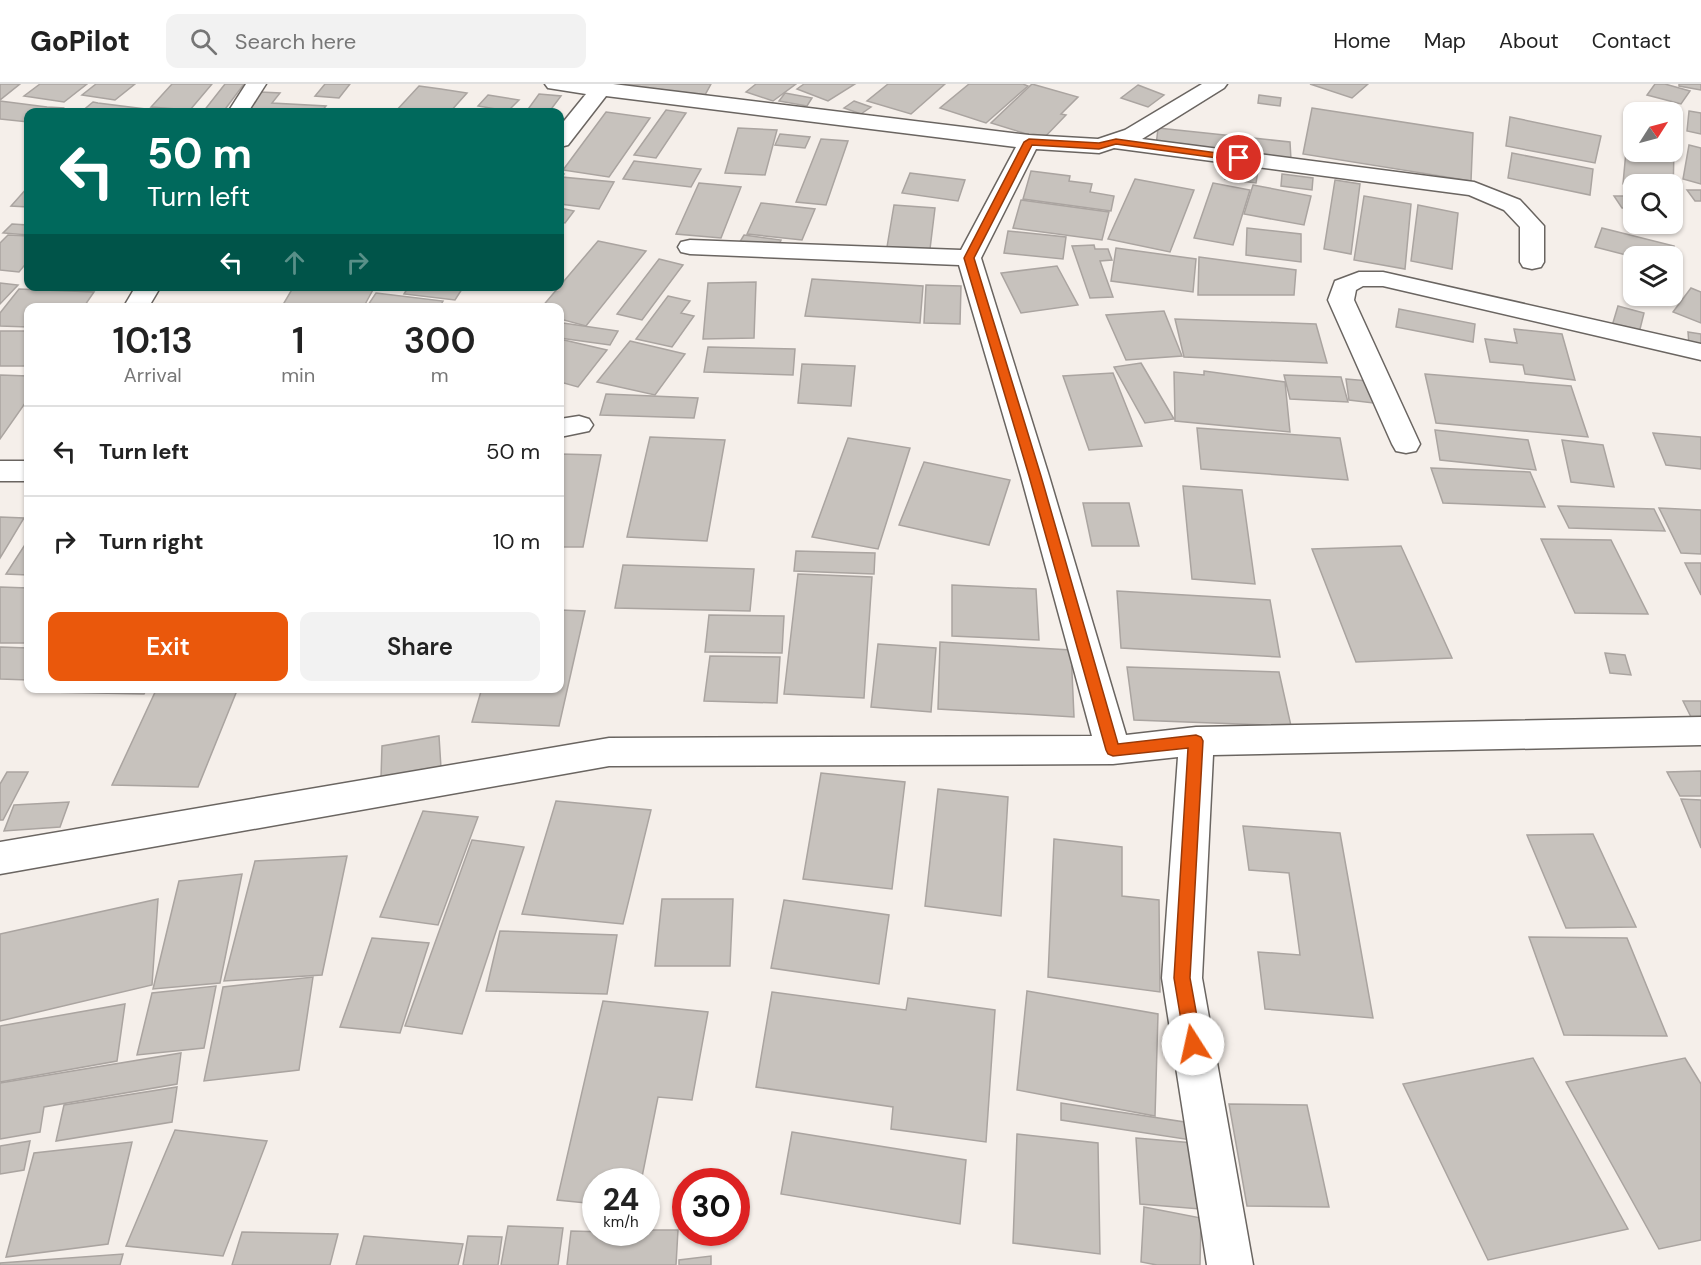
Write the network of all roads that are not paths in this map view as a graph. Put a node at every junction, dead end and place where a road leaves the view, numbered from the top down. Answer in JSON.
{"nodes":[{"id":1,"x":256,"y":84,"type":"edge"},
{"id":2,"x":555,"y":84,"type":"edge"},
{"id":3,"x":741,"y":84,"type":"edge"},
{"id":4,"x":1217,"y":84,"type":"edge"},
{"id":5,"x":600,"y":90,"type":"junction"},
{"id":6,"x":721,"y":102,"type":"junction"},
{"id":7,"x":241,"y":108,"type":"edge"},
{"id":8,"x":564,"y":135,"type":"edge"},
{"id":9,"x":1029,"y":142,"type":"junction"},
{"id":10,"x":1116,"y":142,"type":"junction"},
{"id":11,"x":690,"y":247,"type":"dead end"},
{"id":12,"x":969,"y":258,"type":"junction"},
{"id":13,"x":1532,"y":262,"type":"dead end"},
{"id":14,"x":1701,"y":352,"type":"edge"},
{"id":15,"x":1406,"y":444,"type":"dead end"},
{"id":16,"x":1701,"y":731,"type":"edge"},
{"id":17,"x":1196,"y":741,"type":"junction"},
{"id":18,"x":1113,"y":750,"type":"junction"},
{"id":19,"x":0,"y":858,"type":"edge"},
{"id":20,"x":1230,"y":1265,"type":"edge"}],
"edges":[{"from":1,"to":7,"type":"street"},
{"from":2,"to":5,"type":"street"},
{"from":3,"to":6,"type":"street"},
{"from":4,"to":10,"type":"street"},
{"from":5,"to":6,"type":"street"},
{"from":5,"to":8,"type":"street"},
{"from":6,"to":9,"type":"street"},
{"from":9,"to":10,"type":"street"},
{"from":9,"to":12,"type":"street"},
{"from":10,"to":13,"type":"street"},
{"from":11,"to":12,"type":"street"},
{"from":12,"to":18,"type":"street"},
{"from":14,"to":15,"type":"street"},
{"from":16,"to":17,"type":"street"},
{"from":17,"to":18,"type":"street"},
{"from":17,"to":20,"type":"street"},
{"from":18,"to":19,"type":"street"}]}
